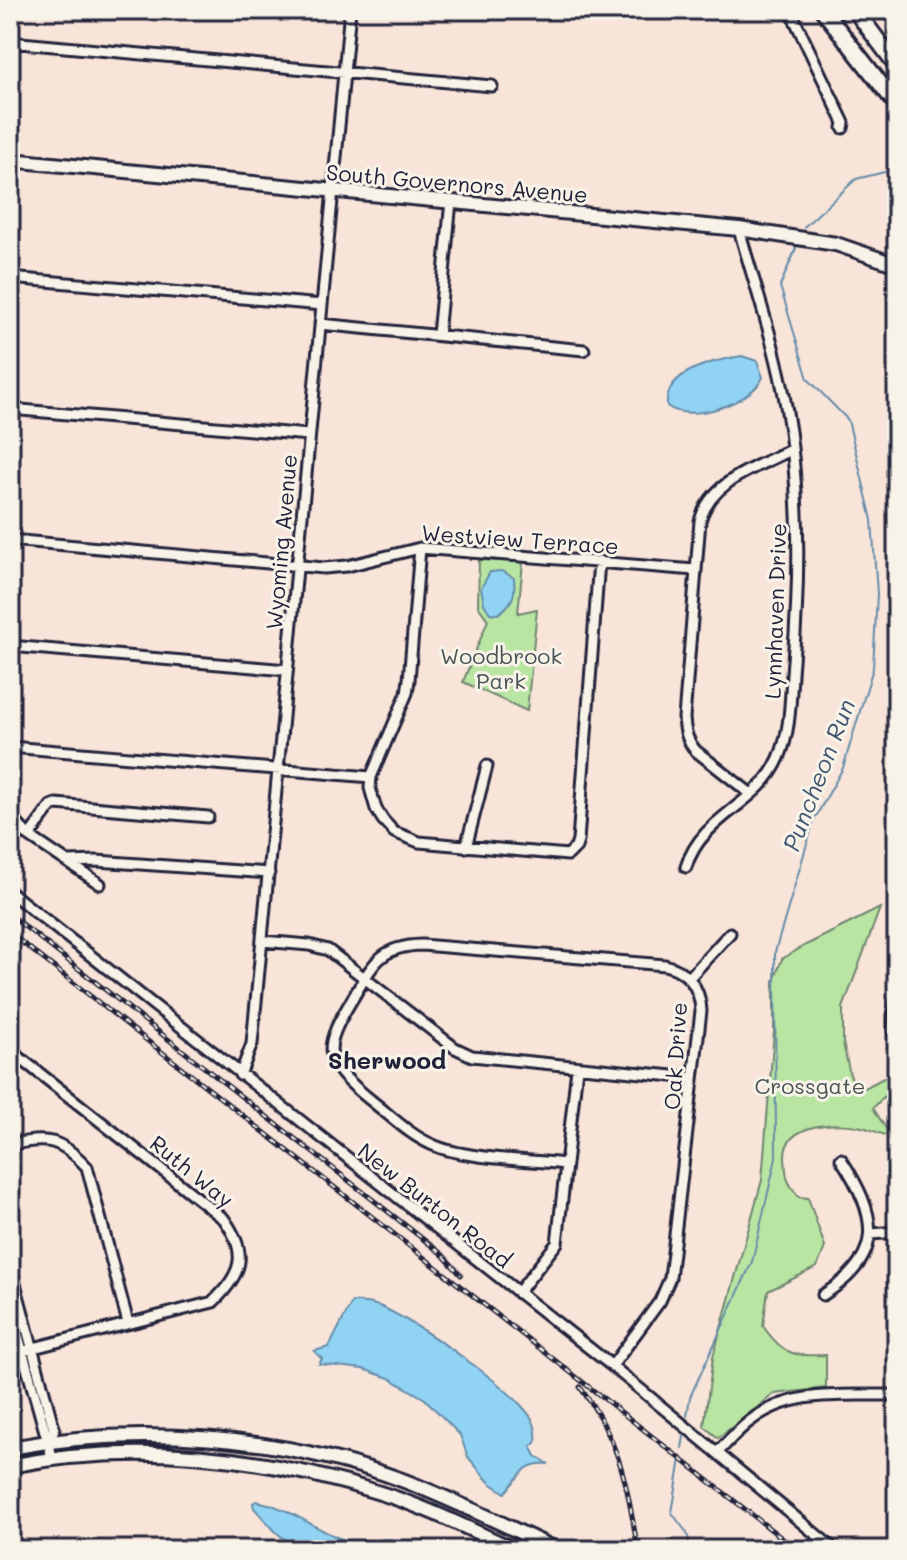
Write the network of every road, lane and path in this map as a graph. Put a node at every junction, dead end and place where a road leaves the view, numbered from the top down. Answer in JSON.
{"nodes":[{"id":1,"x":350,"y":10,"type":"edge"},
{"id":2,"x":790,"y":10,"type":"edge"},
{"id":3,"x":823,"y":10,"type":"edge"},
{"id":4,"x":846,"y":10,"type":"edge"},
{"id":5,"x":855,"y":10,"type":"edge"},
{"id":6,"x":862,"y":10,"type":"edge"},
{"id":7,"x":877,"y":41,"type":"junction"},
{"id":8,"x":11,"y":42,"type":"edge"},
{"id":9,"x":897,"y":63,"type":"edge"},
{"id":10,"x":344,"y":71,"type":"junction"},
{"id":11,"x":10,"y":73,"type":"edge"},
{"id":12,"x":492,"y":86,"type":"dead end"},
{"id":13,"x":897,"y":105,"type":"edge"},
{"id":14,"x":843,"y":128,"type":"dead end"},
{"id":15,"x":10,"y":160,"type":"edge"},
{"id":16,"x":332,"y":192,"type":"junction"},
{"id":17,"x":451,"y":201,"type":"junction"},
{"id":18,"x":739,"y":229,"type":"junction"},
{"id":19,"x":897,"y":265,"type":"edge"},
{"id":20,"x":10,"y":278,"type":"edge"},
{"id":21,"x":322,"y":305,"type":"junction"},
{"id":22,"x":320,"y":324,"type":"junction"},
{"id":23,"x":438,"y":335,"type":"junction"},
{"id":24,"x":584,"y":350,"type":"dead end"},
{"id":25,"x":10,"y":409,"type":"edge"},
{"id":26,"x":309,"y":435,"type":"junction"},
{"id":27,"x":792,"y":449,"type":"junction"},
{"id":28,"x":10,"y":540,"type":"edge"},
{"id":29,"x":420,"y":548,"type":"junction"},
{"id":30,"x":599,"y":561,"type":"junction"},
{"id":31,"x":297,"y":565,"type":"junction"},
{"id":32,"x":695,"y":570,"type":"junction"},
{"id":33,"x":10,"y":646,"type":"edge"},
{"id":34,"x":287,"y":670,"type":"junction"},
{"id":35,"x":10,"y":747,"type":"edge"},
{"id":36,"x":487,"y":766,"type":"dead end"},
{"id":37,"x":278,"y":770,"type":"junction"},
{"id":38,"x":371,"y":777,"type":"junction"},
{"id":39,"x":751,"y":794,"type":"junction"},
{"id":40,"x":10,"y":816,"type":"edge"},
{"id":41,"x":208,"y":817,"type":"dead end"},
{"id":42,"x":29,"y":836,"type":"junction"},
{"id":43,"x":466,"y":847,"type":"junction"},
{"id":44,"x":69,"y":862,"type":"junction"},
{"id":45,"x":686,"y":867,"type":"dead end"},
{"id":46,"x":269,"y":873,"type":"junction"},
{"id":47,"x":100,"y":884,"type":"dead end"},
{"id":48,"x":10,"y":892,"type":"edge"},
{"id":49,"x":730,"y":933,"type":"dead end"},
{"id":50,"x":262,"y":941,"type":"junction"},
{"id":51,"x":365,"y":978,"type":"junction"},
{"id":52,"x":689,"y":978,"type":"junction"},
{"id":53,"x":897,"y":990,"type":"edge"},
{"id":54,"x":897,"y":1048,"type":"edge"},
{"id":55,"x":10,"y":1050,"type":"edge"},
{"id":56,"x":577,"y":1068,"type":"junction"},
{"id":57,"x":240,"y":1075,"type":"junction"},
{"id":58,"x":693,"y":1078,"type":"junction"},
{"id":59,"x":10,"y":1145,"type":"edge"},
{"id":60,"x":841,"y":1159,"type":"dead end"},
{"id":61,"x":566,"y":1164,"type":"junction"},
{"id":62,"x":897,"y":1232,"type":"edge"},
{"id":63,"x":871,"y":1234,"type":"junction"},
{"id":64,"x":10,"y":1265,"type":"edge"},
{"id":65,"x":518,"y":1293,"type":"junction"},
{"id":66,"x":823,"y":1295,"type":"dead end"},
{"id":67,"x":10,"y":1308,"type":"edge"},
{"id":68,"x":128,"y":1323,"type":"junction"},
{"id":69,"x":27,"y":1349,"type":"junction"},
{"id":70,"x":10,"y":1354,"type":"edge"},
{"id":71,"x":612,"y":1366,"type":"junction"},
{"id":72,"x":897,"y":1395,"type":"edge"},
{"id":73,"x":50,"y":1442,"type":"junction"},
{"id":74,"x":10,"y":1448,"type":"edge"},
{"id":75,"x":718,"y":1452,"type":"junction"},
{"id":76,"x":53,"y":1460,"type":"junction"},
{"id":77,"x":10,"y":1466,"type":"edge"},
{"id":78,"x":515,"y":1550,"type":"edge"},
{"id":79,"x":558,"y":1550,"type":"edge"},
{"id":80,"x":835,"y":1550,"type":"edge"}],
"edges":[{"from":1,"to":10,"type":"street","name":"Wyoming Avenue"},
{"from":2,"to":14,"type":"street"},
{"from":3,"to":13,"type":"highway"},
{"from":4,"to":7,"type":"highway"},
{"from":5,"to":7,"type":"highway"},
{"from":6,"to":9,"type":"highway"},
{"from":7,"to":9,"type":"highway"},
{"from":8,"to":10,"type":"street"},
{"from":8,"to":11,"type":"street"},
{"from":10,"to":12,"type":"street"},
{"from":10,"to":16,"type":"street","name":"Wyoming Avenue"},
{"from":15,"to":16,"type":"main road","name":"South Governors Avenue"},
{"from":16,"to":17,"type":"main road","name":"South Governors Avenue"},
{"from":16,"to":21,"type":"street","name":"Wyoming Avenue"},
{"from":17,"to":18,"type":"main road","name":"South Governors Avenue"},
{"from":17,"to":23,"type":"street"},
{"from":18,"to":19,"type":"main road","name":"South Governors Avenue"},
{"from":18,"to":27,"type":"street","name":"Lynnhaven Drive"},
{"from":20,"to":21,"type":"street"},
{"from":21,"to":22,"type":"street","name":"Wyoming Avenue"},
{"from":22,"to":23,"type":"street"},
{"from":22,"to":26,"type":"street","name":"Wyoming Avenue"},
{"from":23,"to":24,"type":"street"},
{"from":25,"to":26,"type":"street"},
{"from":26,"to":31,"type":"street","name":"Wyoming Avenue"},
{"from":27,"to":32,"type":"street"},
{"from":27,"to":39,"type":"street","name":"Lynnhaven Drive"},
{"from":28,"to":31,"type":"street","name":"Westview Terrace"},
{"from":29,"to":30,"type":"street","name":"Westview Terrace"},
{"from":29,"to":31,"type":"street","name":"Westview Terrace"},
{"from":29,"to":38,"type":"street"},
{"from":30,"to":32,"type":"street","name":"Westview Terrace"},
{"from":30,"to":43,"type":"street"},
{"from":31,"to":34,"type":"street","name":"Wyoming Avenue"},
{"from":32,"to":39,"type":"street"},
{"from":33,"to":34,"type":"street"},
{"from":34,"to":37,"type":"street","name":"Wyoming Avenue"},
{"from":35,"to":37,"type":"street"},
{"from":36,"to":43,"type":"street"},
{"from":37,"to":38,"type":"street"},
{"from":37,"to":46,"type":"street","name":"Wyoming Avenue"},
{"from":38,"to":43,"type":"street"},
{"from":39,"to":45,"type":"street","name":"Lynnhaven Drive"},
{"from":40,"to":42,"type":"street"},
{"from":41,"to":42,"type":"street"},
{"from":42,"to":44,"type":"street"},
{"from":44,"to":46,"type":"street"},
{"from":44,"to":47,"type":"street"},
{"from":46,"to":50,"type":"street","name":"Wyoming Avenue"},
{"from":48,"to":57,"type":"street","name":"New Burton Road"},
{"from":49,"to":52,"type":"street"},
{"from":50,"to":51,"type":"street"},
{"from":50,"to":57,"type":"street","name":"Wyoming Avenue"},
{"from":51,"to":52,"type":"street","name":"Oak Drive"},
{"from":51,"to":56,"type":"street"},
{"from":51,"to":61,"type":"street","name":"Oak Drive"},
{"from":52,"to":58,"type":"street","name":"Oak Drive"},
{"from":53,"to":54,"type":"street"},
{"from":55,"to":68,"type":"street","name":"Ruth Way"},
{"from":56,"to":58,"type":"street"},
{"from":56,"to":61,"type":"street"},
{"from":57,"to":65,"type":"street","name":"New Burton Road"},
{"from":58,"to":71,"type":"street","name":"Oak Drive"},
{"from":59,"to":68,"type":"street"},
{"from":60,"to":63,"type":"street"},
{"from":61,"to":65,"type":"street"},
{"from":62,"to":63,"type":"street"},
{"from":63,"to":66,"type":"street"},
{"from":64,"to":69,"type":"street"},
{"from":65,"to":71,"type":"street","name":"New Burton Road"},
{"from":67,"to":69,"type":"street"},
{"from":68,"to":69,"type":"street","name":"Ruth Way"},
{"from":69,"to":70,"type":"street","name":"Ruth Way"},
{"from":69,"to":73,"type":"street"},
{"from":71,"to":75,"type":"street","name":"New Burton Road"},
{"from":72,"to":75,"type":"street"},
{"from":73,"to":74,"type":"main road"},
{"from":73,"to":76,"type":"street"},
{"from":73,"to":79,"type":"main road"},
{"from":75,"to":80,"type":"street","name":"New Burton Road"},
{"from":76,"to":77,"type":"main road"},
{"from":76,"to":78,"type":"main road"}]}
